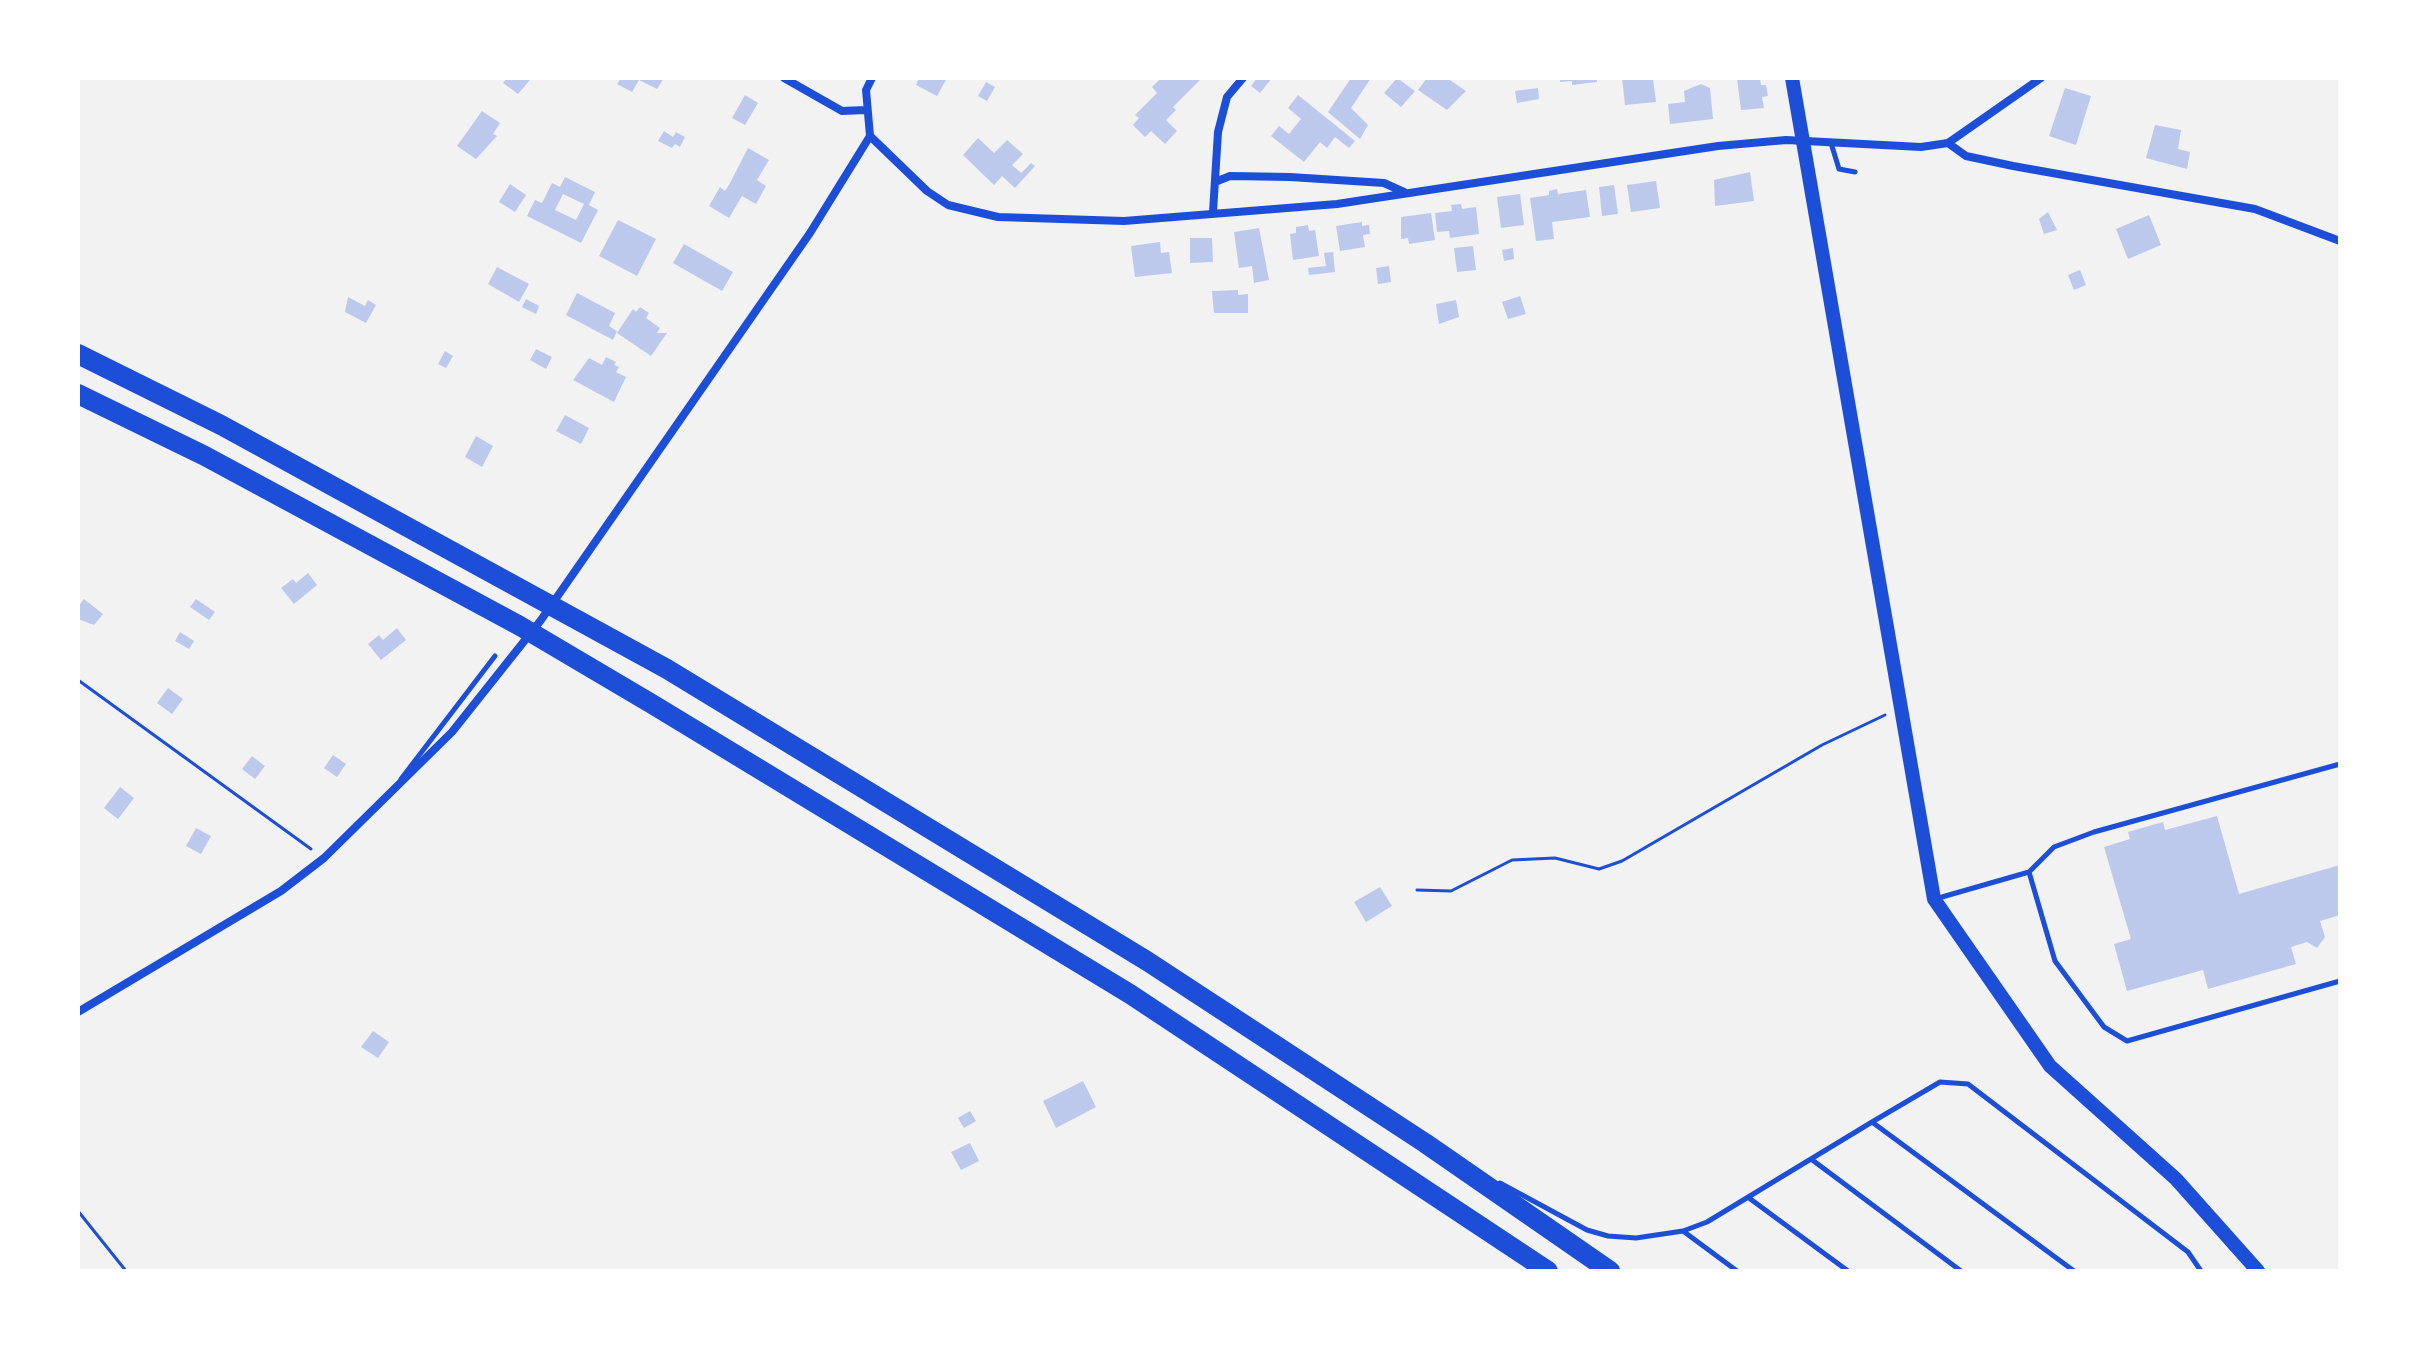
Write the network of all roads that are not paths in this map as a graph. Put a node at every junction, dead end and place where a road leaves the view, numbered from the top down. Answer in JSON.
{"nodes":[{"id":1,"x":784,"y":78,"type":"edge"},
{"id":2,"x":872,"y":78,"type":"edge"},
{"id":3,"x":1243,"y":78,"type":"edge"},
{"id":4,"x":1792,"y":78,"type":"edge"},
{"id":5,"x":2041,"y":78,"type":"edge"},
{"id":6,"x":865,"y":110,"type":"junction"},
{"id":7,"x":870,"y":136,"type":"junction"},
{"id":8,"x":1804,"y":142,"type":"junction"},
{"id":9,"x":1831,"y":143,"type":"junction"},
{"id":10,"x":1948,"y":143,"type":"junction"},
{"id":11,"x":1855,"y":172,"type":"dead end"},
{"id":12,"x":1215,"y":182,"type":"junction"},
{"id":13,"x":1405,"y":192,"type":"junction"},
{"id":14,"x":1213,"y":212,"type":"junction"},
{"id":15,"x":2340,"y":241,"type":"edge"},
{"id":16,"x":78,"y":354,"type":"edge"},
{"id":17,"x":78,"y":394,"type":"edge"},
{"id":18,"x":546,"y":617,"type":"junction"},
{"id":19,"x":495,"y":656,"type":"dead end"},
{"id":20,"x":2340,"y":764,"type":"edge"},
{"id":21,"x":397,"y":789,"type":"junction"},
{"id":22,"x":2029,"y":872,"type":"junction"},
{"id":23,"x":1934,"y":899,"type":"junction"},
{"id":24,"x":2340,"y":981,"type":"edge"},
{"id":25,"x":78,"y":1012,"type":"edge"},
{"id":26,"x":1872,"y":1122,"type":"junction"},
{"id":27,"x":1425,"y":1143,"type":"junction"},
{"id":28,"x":1811,"y":1159,"type":"junction"},
{"id":29,"x":1748,"y":1197,"type":"junction"},
{"id":30,"x":1683,"y":1231,"type":"junction"},
{"id":31,"x":1520,"y":1252,"type":"junction"},
{"id":32,"x":1540,"y":1271,"type":"edge"},
{"id":33,"x":1548,"y":1271,"type":"edge"},
{"id":34,"x":1610,"y":1271,"type":"edge"},
{"id":35,"x":1737,"y":1271,"type":"edge"},
{"id":36,"x":1848,"y":1271,"type":"edge"},
{"id":37,"x":1961,"y":1271,"type":"edge"},
{"id":38,"x":2074,"y":1271,"type":"edge"},
{"id":39,"x":2201,"y":1271,"type":"edge"},
{"id":40,"x":2258,"y":1271,"type":"edge"}],
"edges":[{"from":1,"to":6,"type":"street"},
{"from":2,"to":6,"type":"street"},
{"from":3,"to":12,"type":"street"},
{"from":4,"to":8,"type":"street"},
{"from":5,"to":10,"type":"street"},
{"from":6,"to":7,"type":"street"},
{"from":7,"to":14,"type":"street"},
{"from":7,"to":18,"type":"street"},
{"from":8,"to":9,"type":"street"},
{"from":8,"to":13,"type":"street"},
{"from":8,"to":23,"type":"street"},
{"from":9,"to":10,"type":"street"},
{"from":9,"to":11,"type":"lane"},
{"from":10,"to":15,"type":"street"},
{"from":12,"to":13,"type":"street"},
{"from":12,"to":14,"type":"street"},
{"from":13,"to":14,"type":"street"},
{"from":16,"to":18,"type":"highway"},
{"from":17,"to":18,"type":"highway"},
{"from":18,"to":21,"type":"street"},
{"from":18,"to":27,"type":"highway"},
{"from":18,"to":31,"type":"highway"},
{"from":19,"to":21,"type":"lane"},
{"from":20,"to":22,"type":"lane"},
{"from":21,"to":25,"type":"street"},
{"from":22,"to":23,"type":"lane"},
{"from":22,"to":24,"type":"lane"},
{"from":23,"to":40,"type":"street"},
{"from":26,"to":28,"type":"lane"},
{"from":26,"to":38,"type":"lane"},
{"from":26,"to":39,"type":"lane"},
{"from":27,"to":30,"type":"lane"},
{"from":27,"to":34,"type":"highway"},
{"from":28,"to":29,"type":"lane"},
{"from":28,"to":37,"type":"lane"},
{"from":29,"to":30,"type":"lane"},
{"from":29,"to":36,"type":"lane"},
{"from":30,"to":35,"type":"lane"},
{"from":31,"to":32,"type":"lane"},
{"from":31,"to":33,"type":"highway"}]}
